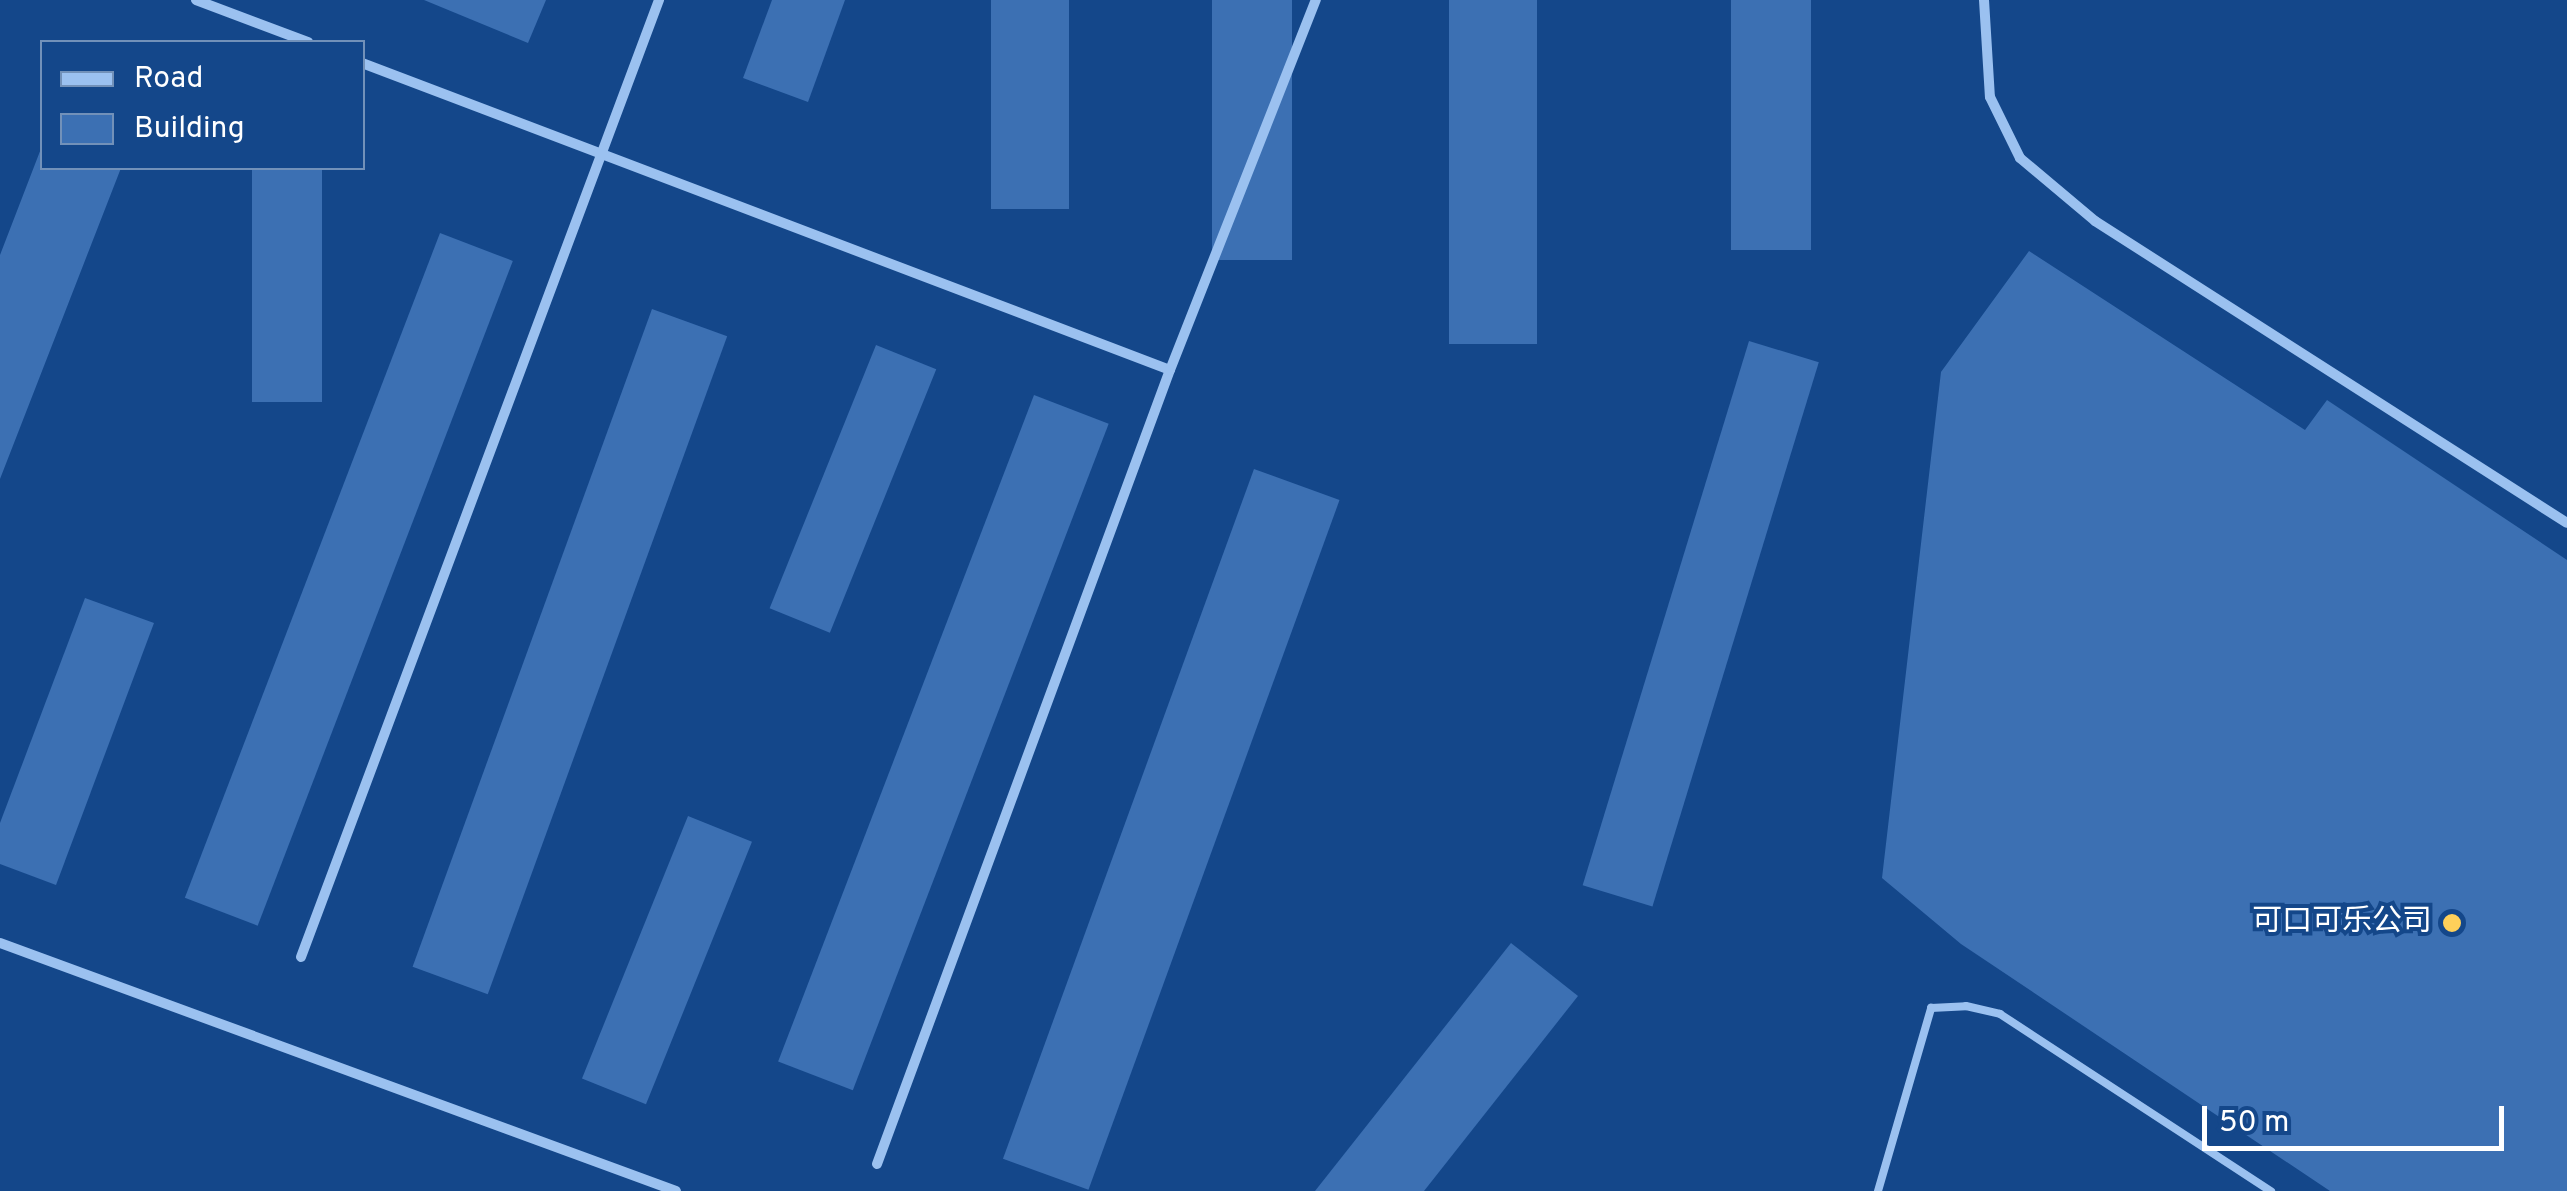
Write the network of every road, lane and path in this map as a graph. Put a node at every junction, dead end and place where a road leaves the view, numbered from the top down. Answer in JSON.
{"nodes":[{"id":1,"x":196,"y":0,"type":"edge"},
{"id":2,"x":659,"y":0,"type":"edge"},
{"id":3,"x":1316,"y":0,"type":"edge"},
{"id":4,"x":1984,"y":0,"type":"edge"},
{"id":5,"x":303,"y":40,"type":"edge"},
{"id":6,"x":365,"y":64,"type":"edge"},
{"id":7,"x":604,"y":154,"type":"junction"},
{"id":8,"x":1170,"y":370,"type":"junction"},
{"id":9,"x":2567,"y":523,"type":"edge"},
{"id":10,"x":0,"y":943,"type":"edge"},
{"id":11,"x":301,"y":957,"type":"dead end"},
{"id":12,"x":877,"y":1164,"type":"dead end"},
{"id":13,"x":676,"y":1191,"type":"edge"},
{"id":14,"x":1878,"y":1191,"type":"edge"},
{"id":15,"x":2271,"y":1191,"type":"edge"}],
"edges":[{"from":1,"to":5,"type":"street"},
{"from":2,"to":7,"type":"street"},
{"from":3,"to":8,"type":"street"},
{"from":4,"to":9,"type":"street"},
{"from":6,"to":7,"type":"street"},
{"from":7,"to":8,"type":"street"},
{"from":7,"to":11,"type":"street"},
{"from":8,"to":12,"type":"street"},
{"from":10,"to":13,"type":"street"},
{"from":14,"to":15,"type":"lane"}]}
